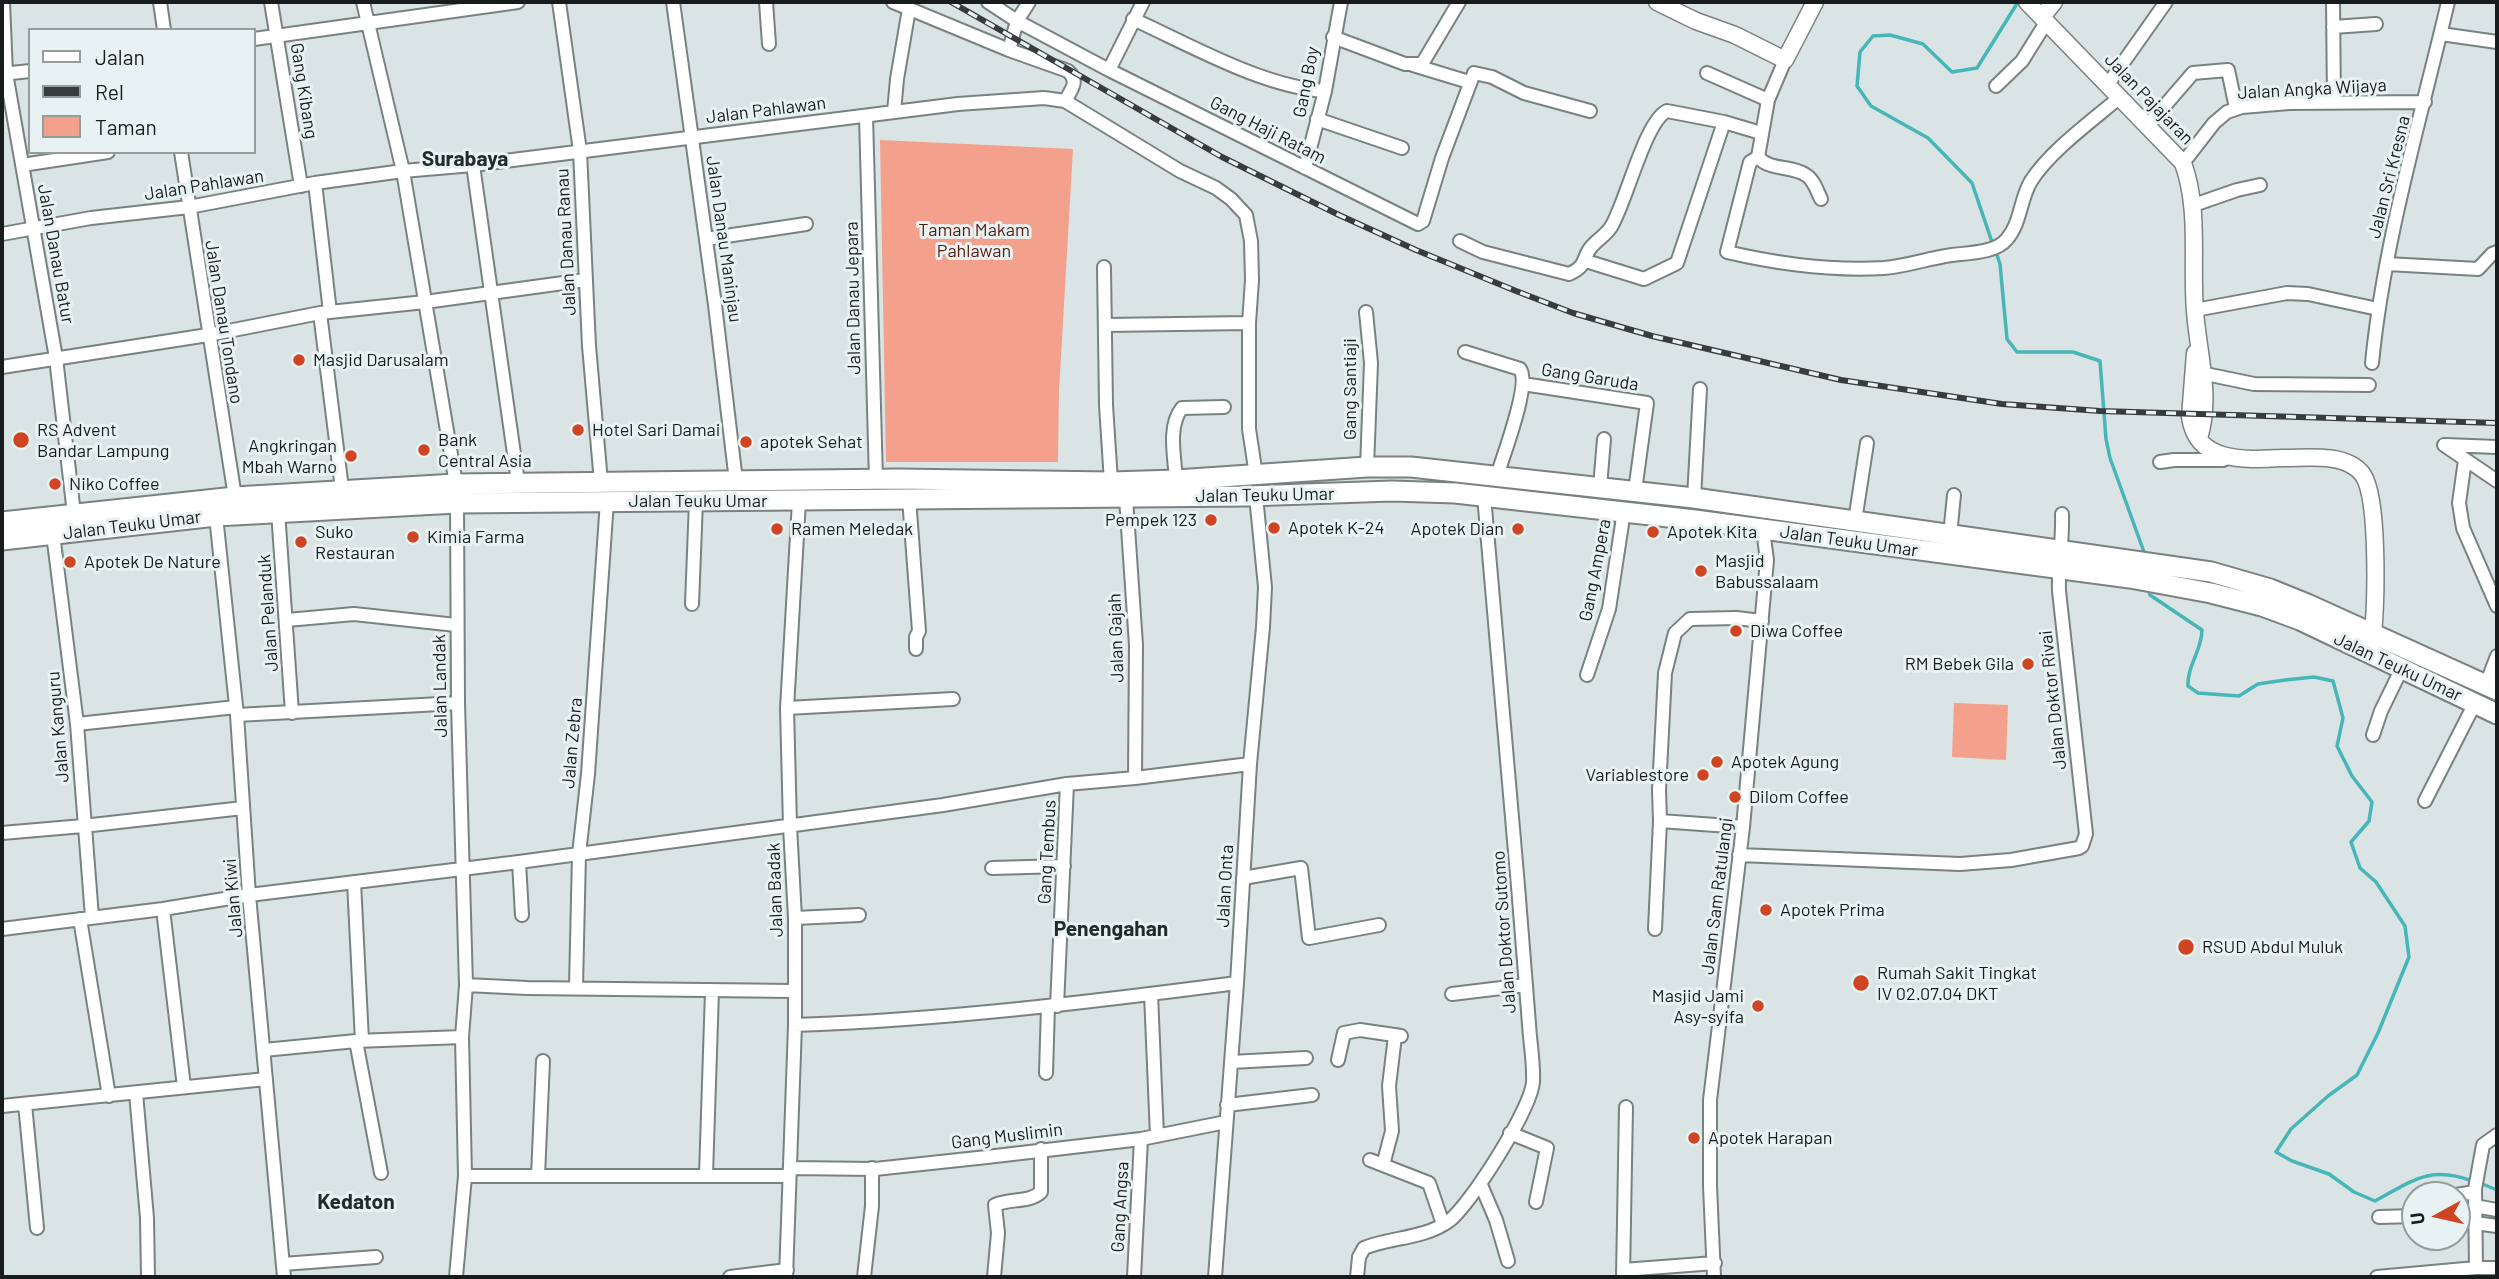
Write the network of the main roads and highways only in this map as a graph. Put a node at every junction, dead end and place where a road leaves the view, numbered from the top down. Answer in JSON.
{"nodes":[{"id":1,"x":1657,"y":2,"type":"edge"},
{"id":2,"x":1815,"y":2,"type":"edge"},
{"id":3,"x":2027,"y":2,"type":"edge"},
{"id":4,"x":2054,"y":2,"type":"edge"},
{"id":5,"x":2044,"y":19,"type":"junction"},
{"id":6,"x":909,"y":489,"type":"junction"},
{"id":7,"x":1066,"y":490,"type":"junction"},
{"id":8,"x":457,"y":493,"type":"junction"},
{"id":9,"x":159,"y":512,"type":"junction"},
{"id":10,"x":1806,"y":514,"type":"junction"},
{"id":11,"x":131,"y":516,"type":"junction"},
{"id":12,"x":2,"y":522,"type":"edge"},
{"id":13,"x":1862,"y":522,"type":"junction"},
{"id":14,"x":1804,"y":535,"type":"junction"},
{"id":15,"x":2,"y":540,"type":"edge"},
{"id":16,"x":1867,"y":544,"type":"junction"},
{"id":17,"x":2060,"y":560,"type":"junction"},
{"id":18,"x":2373,"y":634,"type":"junction"},
{"id":19,"x":2492,"y":688,"type":"edge"},
{"id":20,"x":2497,"y":714,"type":"edge"}],
"edges":[{"from":1,"to":2,"type":"main road"},
{"from":3,"to":5,"type":"main road","name":"Jalan Pajajaran"},
{"from":4,"to":5,"type":"main road"},
{"from":5,"to":18,"type":"main road","name":"Jalan Pajajaran"},
{"from":6,"to":7,"type":"highway","name":"Jalan Teuku Umar"},
{"from":6,"to":8,"type":"highway","name":"Jalan Teuku Umar"},
{"from":6,"to":8,"type":"highway","name":"Jalan Teuku Umar"},
{"from":7,"to":10,"type":"highway","name":"Jalan Teuku Umar"},
{"from":7,"to":14,"type":"highway","name":"Jalan Teuku Umar"},
{"from":8,"to":9,"type":"highway","name":"Jalan Teuku Umar"},
{"from":8,"to":9,"type":"highway","name":"Jalan Teuku Umar"},
{"from":9,"to":11,"type":"highway","name":"Jalan Teuku Umar"},
{"from":10,"to":13,"type":"highway","name":"Jalan Teuku Umar"},
{"from":10,"to":14,"type":"highway"},
{"from":11,"to":12,"type":"highway","name":"Jalan Teuku Umar"},
{"from":11,"to":15,"type":"highway","name":"Jalan Teuku Umar"},
{"from":13,"to":16,"type":"highway"},
{"from":13,"to":17,"type":"highway","name":"Jalan Teuku Umar"},
{"from":14,"to":16,"type":"highway","name":"Jalan Teuku Umar"},
{"from":16,"to":17,"type":"highway","name":"Jalan Teuku Umar"},
{"from":17,"to":18,"type":"highway","name":"Jalan Teuku Umar"},
{"from":17,"to":20,"type":"highway","name":"Jalan Teuku Umar"},
{"from":18,"to":19,"type":"highway","name":"Jalan Teuku Umar"}]}
